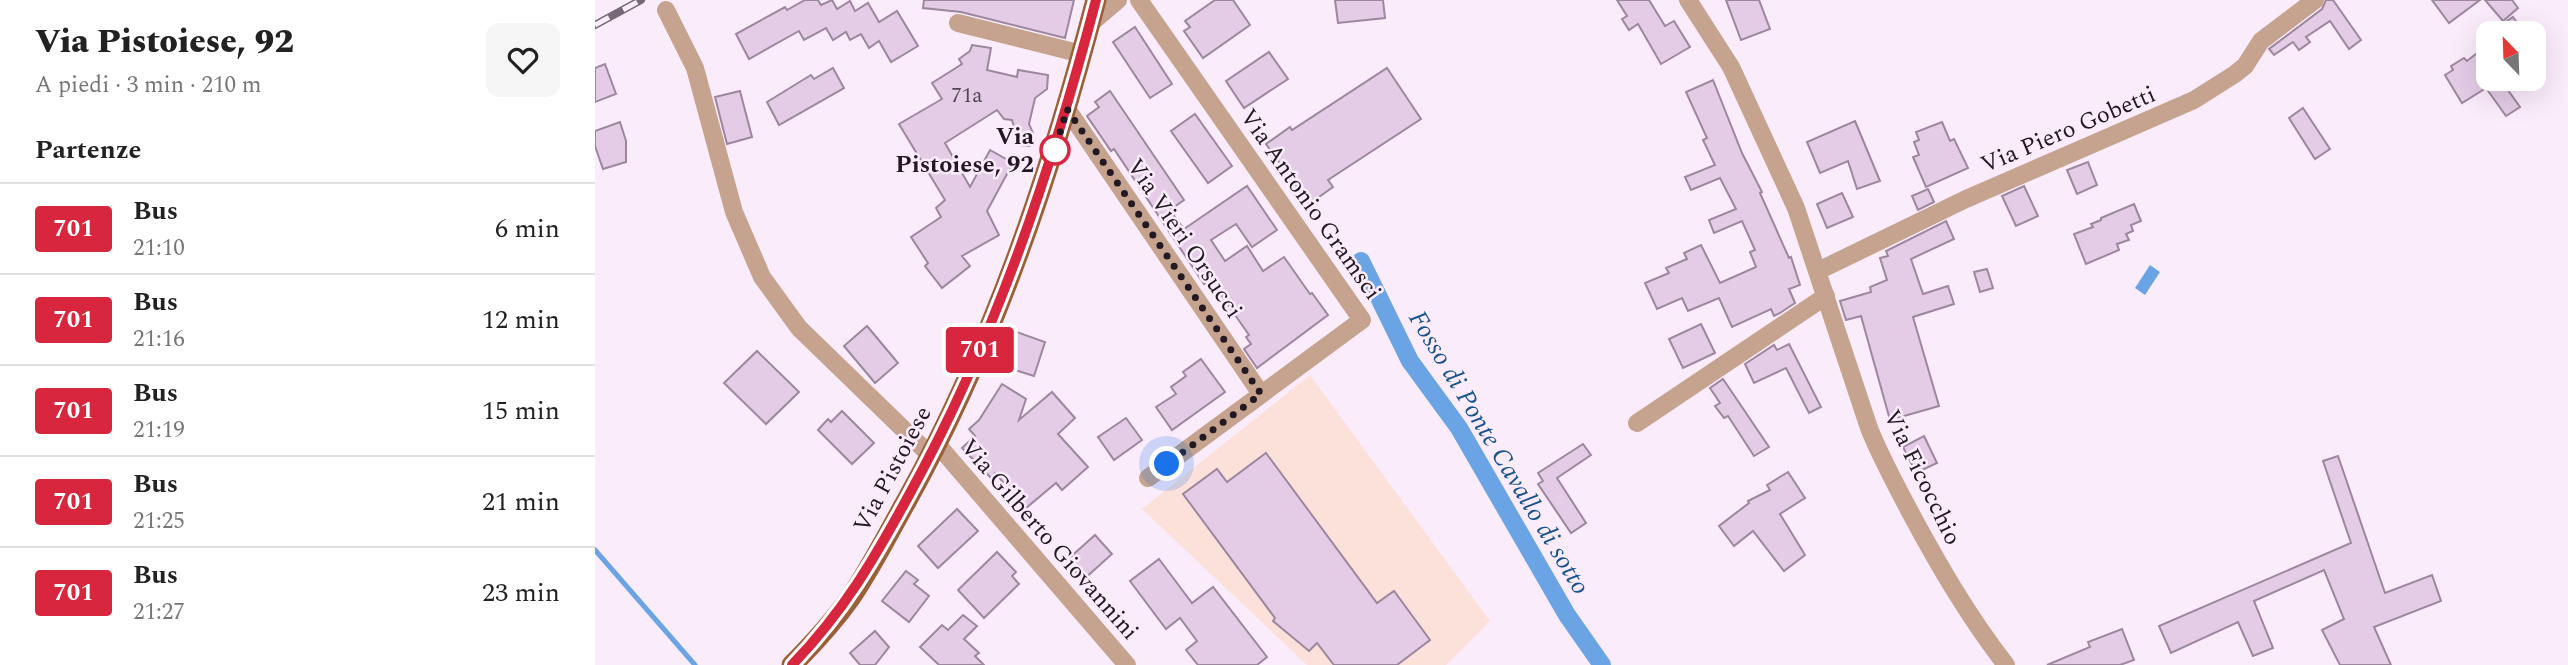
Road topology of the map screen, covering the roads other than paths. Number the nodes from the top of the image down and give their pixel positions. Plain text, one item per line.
1 (1096, 0) edge
2 (1118, 0) edge
3 (1139, 0) edge
4 (1688, 0) edge
5 (2315, 0) edge
6 (666, 10) dead end
7 (958, 23) dead end
8 (1090, 24) junction
9 (1082, 54) junction
10 (1067, 109) junction
11 (1818, 271) junction
12 (1826, 296) junction
13 (1261, 394) junction
14 (1637, 423) dead end
15 (934, 450) junction
16 (1148, 478) dead end
17 (792, 665) edge
18 (1127, 665) edge
19 (2006, 665) edge

1 - 8 main road, Via Pistoiese
2 - 8 street
3 - 13 street, Via Antonio Gramsci
4 - 11 street, Via Ficocchio
5 - 11 street, Via Piero Gobetti
6 - 15 street, Via Gilberto Giovannini
7 - 9 street
8 - 9 main road, Via Pistoiese
9 - 10 main road, Via Pistoiese
10 - 13 street, Via Vieri Orsucci
10 - 15 main road, Via Pistoiese
11 - 12 street, Via Ficocchio
12 - 14 street
12 - 19 street, Via Ficocchio
13 - 16 street, Via Antonio Gramsci
15 - 17 main road, Via Pistoiese
15 - 18 street, Via Gilberto Giovannini

